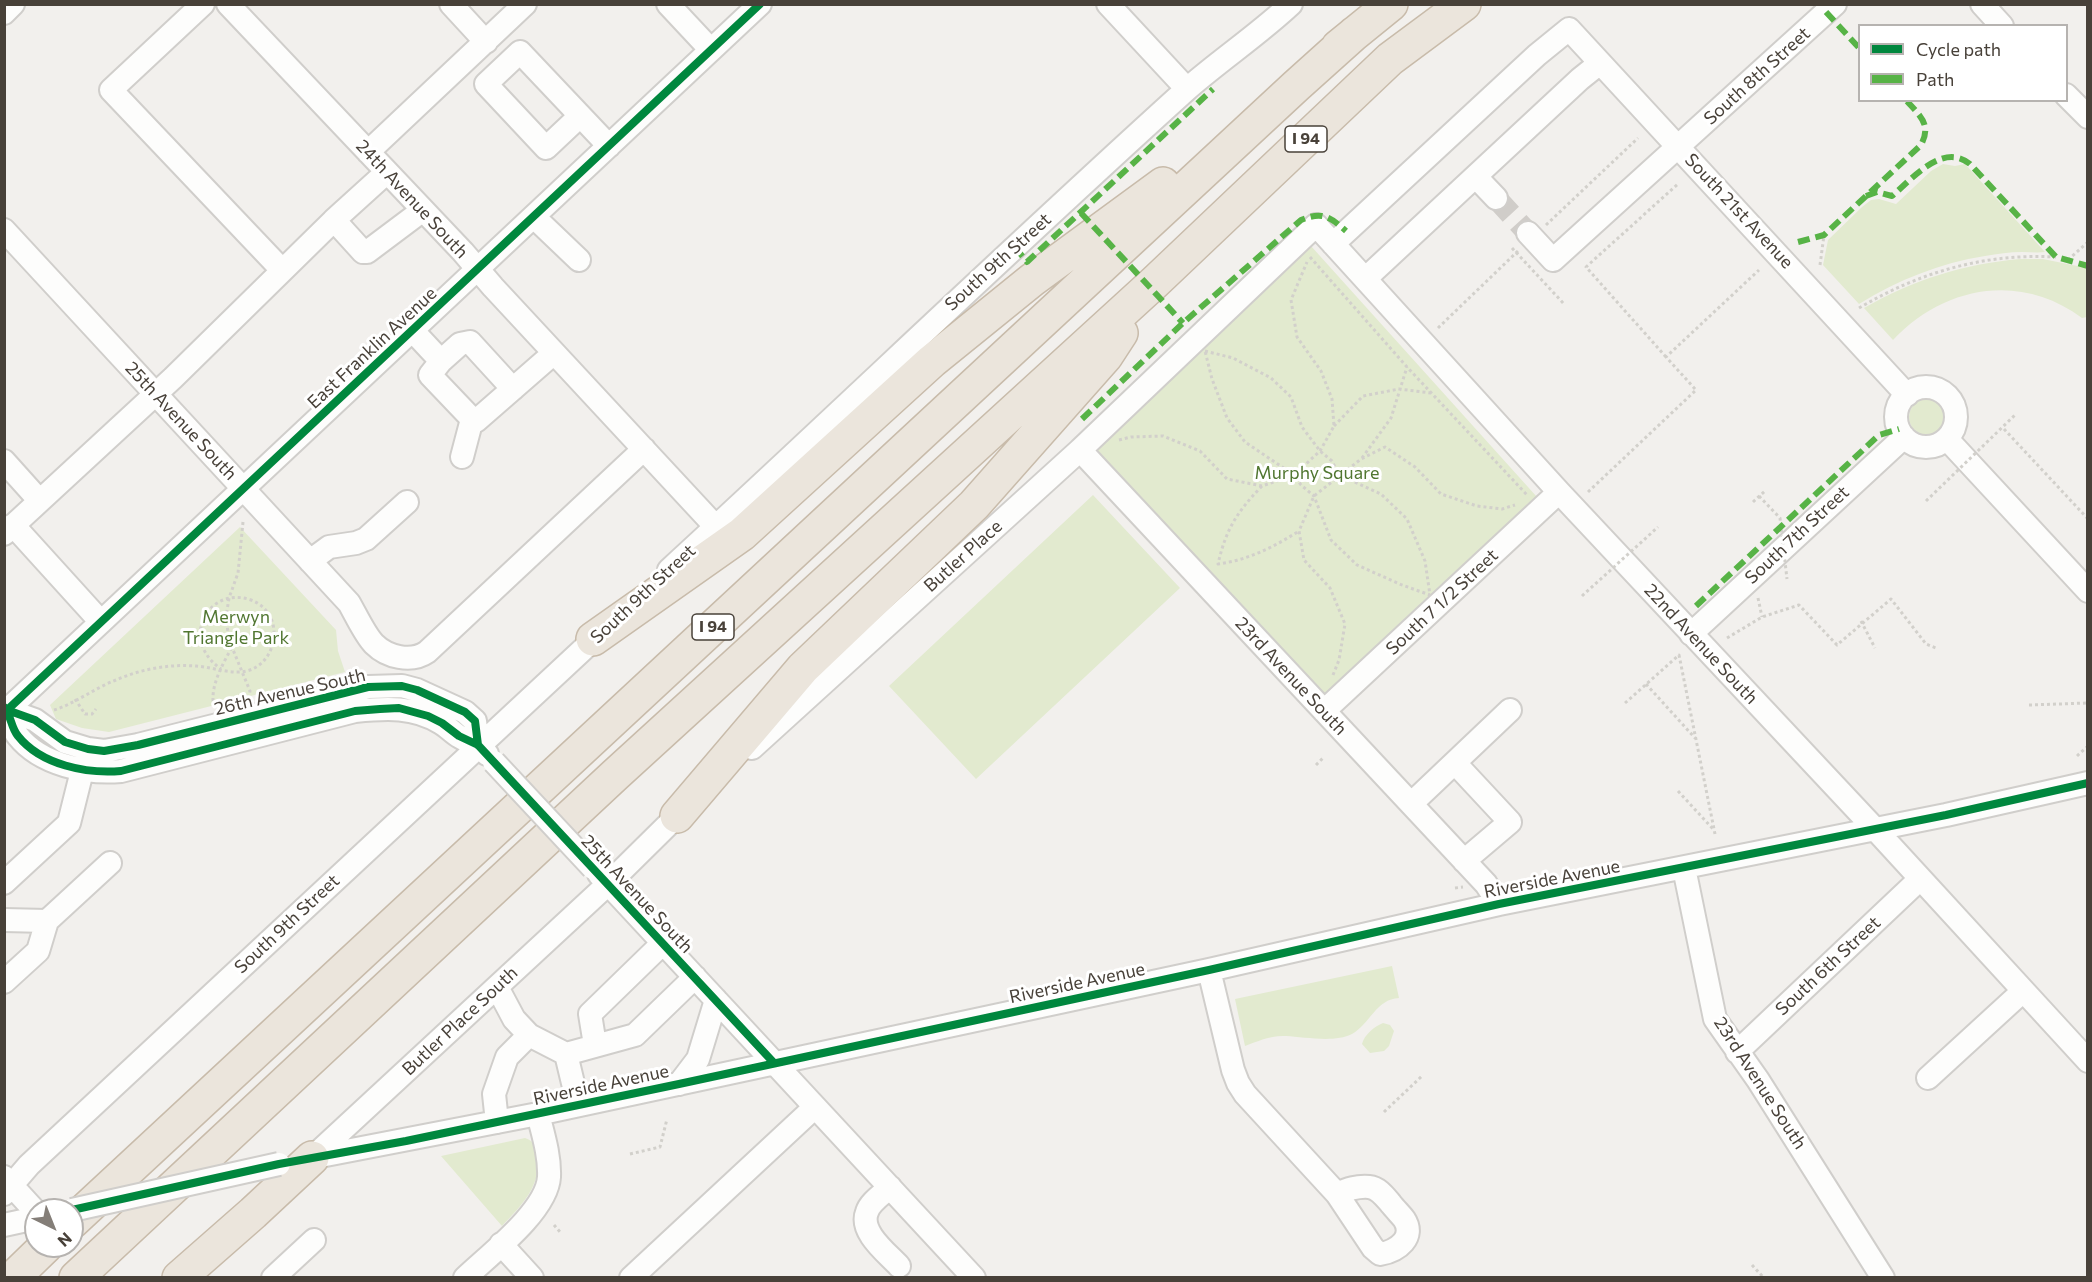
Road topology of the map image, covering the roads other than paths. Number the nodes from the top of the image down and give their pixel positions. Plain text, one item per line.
1 (13, 4) edge
2 (203, 4) edge
3 (228, 4) edge
4 (451, 4) edge
5 (525, 4) edge
6 (668, 4) edge
7 (760, 4) edge
8 (1108, 4) edge
9 (1291, 4) edge
10 (1391, 4) edge
11 (1464, 4) edge
12 (1835, 4) edge
13 (1982, 4) edge
14 (4, 13) edge
15 (2000, 24) edge
16 (1355, 33) junction
17 (486, 42) junction
18 (711, 50) junction
19 (1600, 63) junction
20 (1187, 88) junction
21 (2068, 95) edge
22 (580, 116) dead end
23 (2088, 117) edge
24 (609, 146) junction
25 (1680, 147) junction
26 (368, 152) junction
27 (387, 172) junction
28 (1476, 177) junction
29 (1496, 198) tunnel mouth
30 (423, 210) junction
31 (534, 216) junction
32 (334, 220) junction
33 (1316, 225) joint
34 (4, 230) edge
35 (1520, 240) tunnel mouth
36 (1333, 244) junction
37 (579, 260) dead end
38 (478, 269) junction
39 (282, 270) junction
40 (1365, 279) junction
41 (1155, 282) junction
42 (412, 330) junction
43 (554, 353) junction
44 (441, 361) junction
45 (513, 389) junction
46 (155, 394) junction
47 (1907, 394) junction
48 (472, 419) junction
49 (1904, 437) junction
50 (1947, 439) junction
51 (644, 449) junction
52 (1080, 450) junction
53 (462, 457) dead end
54 (4, 461) edge
55 (244, 488) junction
56 (1559, 492) junction
57 (39, 500) junction
58 (407, 502) dead end
59 (716, 527) junction
60 (9, 530) edge
61 (310, 561) junction
62 (2088, 591) edge
63 (101, 622) junction
64 (1691, 634) junction
65 (593, 639) junction
66 (5, 710) edge
67 (1510, 710) dead end
68 (1324, 711) junction
69 (478, 745) junction
70 (1455, 763) junction
71 (82, 771) junction
72 (2088, 783) edge
73 (1411, 804) junction
74 (677, 816) junction
75 (1875, 829) junction
76 (1464, 861) junction
77 (110, 863) dead end
78 (1684, 868) junction
79 (601, 876) junction
80 (1920, 879) junction
81 (4, 883) edge
82 (1499, 904) junction
83 (4, 921) edge
84 (47, 921) junction
85 (663, 943) junction
86 (1209, 970) junction
87 (695, 977) junction
88 (4, 982) edge
89 (497, 987) junction
90 (2022, 991) junction
91 (716, 1000) junction
92 (529, 1035) junction
93 (595, 1045) junction
94 (1737, 1052) junction
95 (566, 1054) junction
96 (2088, 1062) edge
97 (774, 1063) junction
98 (1928, 1078) dead end
99 (679, 1084) junction
100 (578, 1104) junction
101 (815, 1107) junction
102 (538, 1114) junction
103 (497, 1122) junction
104 (312, 1158) junction
105 (7, 1186) edge
106 (890, 1187) junction
107 (1338, 1194) dead end
108 (24, 1202) edge
109 (84, 1207) edge
110 (84, 1211) edge
111 (24, 1216) edge
112 (4, 1225) edge
113 (314, 1240) dead end
114 (501, 1244) junction
115 (34, 1258) edge
116 (899, 1266) dead end
117 (13, 1278) edge
118 (76, 1278) edge
119 (179, 1278) edge
120 (273, 1278) edge
121 (465, 1278) edge
122 (532, 1278) edge
123 (631, 1278) edge
124 (974, 1278) edge
125 (1883, 1278) edge

1 - 14 street
2 - 39 street
3 - 26 street, 24th Avenue South
4 - 17 street
5 - 17 street
6 - 18 street
7 - 18 street, East Franklin Avenue
8 - 20 street
9 - 20 street, South 9th Street
10 - 16 highway, I 94
11 - 41 highway, I 94
12 - 25 street, South 8th Street
13 - 15 street
16 - 65 highway
16 - 110 highway, I 94
17 - 26 street
18 - 24 street, East Franklin Avenue
19 - 25 street, South 21st Avenue
19 - 28 street
19 - 36 street, South 21st Avenue
20 - 59 street, South 9th Street
21 - 23 street
22 - 24 street
24 - 31 street, East Franklin Avenue
25 - 35 street, South 8th Street
25 - 47 street, South 21st Avenue
26 - 27 street, 24th Avenue South
27 - 30 street, 24th Avenue South
27 - 32 street
28 - 29 street
28 - 40 street
30 - 32 street
30 - 38 street, 24th Avenue South
31 - 37 street
31 - 38 street, East Franklin Avenue
32 - 39 street
33 - 36 street, 22nd Avenue South
33 - 52 street, Butler Place
34 - 46 street, 25th Avenue South
36 - 40 street, 22nd Avenue South
38 - 42 street, East Franklin Avenue
38 - 43 street, 24th Avenue South
39 - 46 street
40 - 56 street, 22nd Avenue South
41 - 74 highway
41 - 118 highway, I 94
42 - 44 street
42 - 55 street, East Franklin Avenue
43 - 45 street
43 - 51 street, 24th Avenue South
44 - 45 street
44 - 48 street
45 - 48 street
46 - 55 street, 25th Avenue South
46 - 57 street
47 - 49 street
47 - 50 street
48 - 53 street
49 - 50 street
49 - 64 street, South 7th Street
50 - 62 street
51 - 59 street, 24th Avenue South
51 - 61 street, 25th Avenue South
52 - 68 street, 23rd Avenue South
52 - 74 street, Butler Place
54 - 57 street
55 - 61 street, 25th Avenue South
55 - 63 street, East Franklin Avenue
56 - 64 street, 22nd Avenue South
56 - 68 street, South 7 1/2 Street
57 - 60 street
58 - 61 street
59 - 65 street, South 9th Street
60 - 63 street
63 - 66 street, East Franklin Avenue
64 - 75 street, 22nd Avenue South
65 - 69 street, South 9th Street
66 - 69 street, 26th Avenue South
66 - 71 street, 26th Avenue South
67 - 70 street
68 - 73 street, 23rd Avenue South
69 - 71 street, 26th Avenue South
69 - 79 street, 25th Avenue South, bridge
69 - 105 street, South 9th Street
70 - 73 street
70 - 76 street
71 - 81 street
72 - 75 street, Riverside Avenue
73 - 76 street, 23rd Avenue South
74 - 79 street, Butler Place
75 - 78 street, Riverside Avenue
75 - 80 street, 22nd Avenue South
76 - 82 street, 23rd Avenue South
77 - 84 street
78 - 82 street, Riverside Avenue
78 - 94 street, 23rd Avenue South
79 - 85 street, 25th Avenue South
79 - 89 street, Butler Place South
80 - 90 street, 22nd Avenue South
80 - 94 street, South 6th Street
82 - 86 street, Riverside Avenue
83 - 84 street
84 - 88 street
85 - 87 street, 25th Avenue South
85 - 93 street
86 - 97 street, Riverside Avenue
86 - 107 street
87 - 91 street, 25th Avenue South
87 - 93 street
89 - 92 street
89 - 104 street, Butler Place South
90 - 96 street, 22nd Avenue South
90 - 98 street
91 - 97 street, 25th Avenue South
91 - 99 street
92 - 95 street
92 - 103 street
93 - 95 street
94 - 125 street, 23rd Avenue South
95 - 100 street
97 - 99 street, Riverside Avenue
97 - 101 street, 25th Avenue South
99 - 100 street, Riverside Avenue
100 - 102 street, Riverside Avenue
101 - 106 street, 25th Avenue South
101 - 123 street
102 - 103 street, Riverside Avenue
102 - 114 street
103 - 104 street, Riverside Avenue
104 - 109 street, Riverside Avenue, bridge
104 - 119 highway
105 - 108 street
106 - 116 street
106 - 124 street, 25th Avenue South
111 - 112 street
113 - 120 street
114 - 121 street
114 - 122 street
115 - 117 highway

